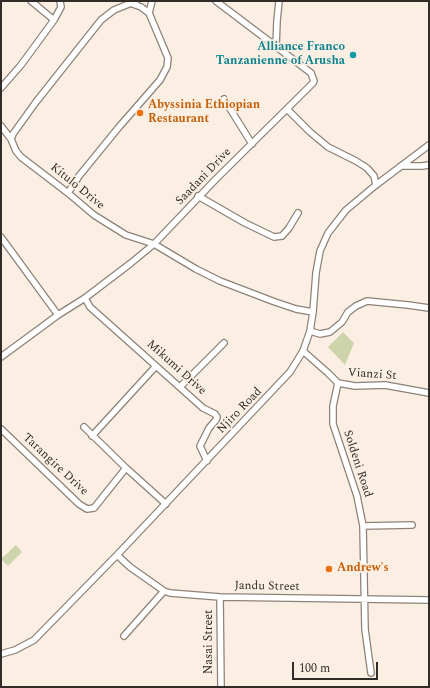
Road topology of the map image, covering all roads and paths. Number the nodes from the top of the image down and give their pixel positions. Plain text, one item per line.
1 (31, 1) edge
2 (60, 1) edge
3 (152, 1) edge
4 (216, 1) edge
5 (279, 1) edge
6 (133, 2) edge
7 (149, 12) junction
8 (54, 20) junction
9 (276, 47) junction
10 (1, 88) edge
11 (224, 99) dead end
12 (287, 109) junction
13 (1, 126) edge
14 (11, 139) junction
15 (252, 144) junction
16 (429, 145) edge
17 (429, 165) edge
18 (401, 166) junction
19 (376, 185) junction
20 (68, 193) junction
21 (198, 196) junction
22 (298, 213) dead end
23 (1, 237) edge
24 (154, 244) junction
25 (85, 298) junction
26 (429, 308) edge
27 (313, 312) junction
28 (58, 315) junction
29 (310, 331) junction
30 (224, 343) dead end
31 (303, 351) junction
32 (1, 357) edge
33 (156, 366) junction
34 (338, 383) junction
35 (180, 387) junction
36 (429, 393) edge
37 (84, 427) dead end
38 (1, 429) edge
39 (92, 436) junction
40 (207, 461) junction
41 (126, 468) junction
42 (166, 504) junction
43 (412, 525) dead end
44 (363, 526) junction
45 (118, 556) junction
46 (164, 591) junction
47 (220, 597) junction
48 (364, 599) junction
49 (429, 600) edge
50 (124, 636) dead end
51 (1, 654) edge
52 (371, 673) dead end
53 (221, 687) edge

1 - 8 street
2 - 8 street
3 - 7 street
4 - 9 street, Saadani Drive
5 - 9 street
6 - 7 street
6 - 14 street
7 - 20 street
8 - 10 street
9 - 12 street, Saadani Drive
11 - 15 street
12 - 15 street, Saadani Drive
12 - 19 street
13 - 14 street, Kitulo Drive
14 - 20 street, Kitulo Drive
15 - 21 street, Saadani Drive
16 - 18 street, Njiro Road
17 - 18 street
18 - 19 street, Njiro Road
19 - 27 street, Njiro Road
20 - 24 street, Kitulo Drive
21 - 22 street
21 - 24 street, Saadani Drive
23 - 28 street
24 - 25 street, Saadani Drive
24 - 27 street, Kitulo Drive
25 - 28 street, Saadani Drive
25 - 33 street, Mikumi Drive
26 - 29 street
27 - 29 street, Njiro Road
28 - 32 street, Saadani Drive
29 - 31 street, Njiro Road
30 - 35 street
31 - 34 street
31 - 40 street, Njiro Road
33 - 35 street, Mikumi Drive
33 - 39 street
34 - 36 street, Vianzi St
34 - 44 street, Soldeni Road
35 - 40 street, Mikumi Drive
37 - 39 street
38 - 41 street, Tarangire Drive
39 - 41 street
40 - 42 street, Njiro Road
41 - 42 street
42 - 45 street, Njiro Road
43 - 44 street
44 - 48 street, Soldeni Road
45 - 46 street, Jandu Street
45 - 51 street, Njiro Road
46 - 47 street, Jandu Street
46 - 50 street
47 - 48 street, Jandu Street
47 - 53 street, Nasai Street
48 - 49 street, Jandu Street
48 - 52 street, Soldeni Road

